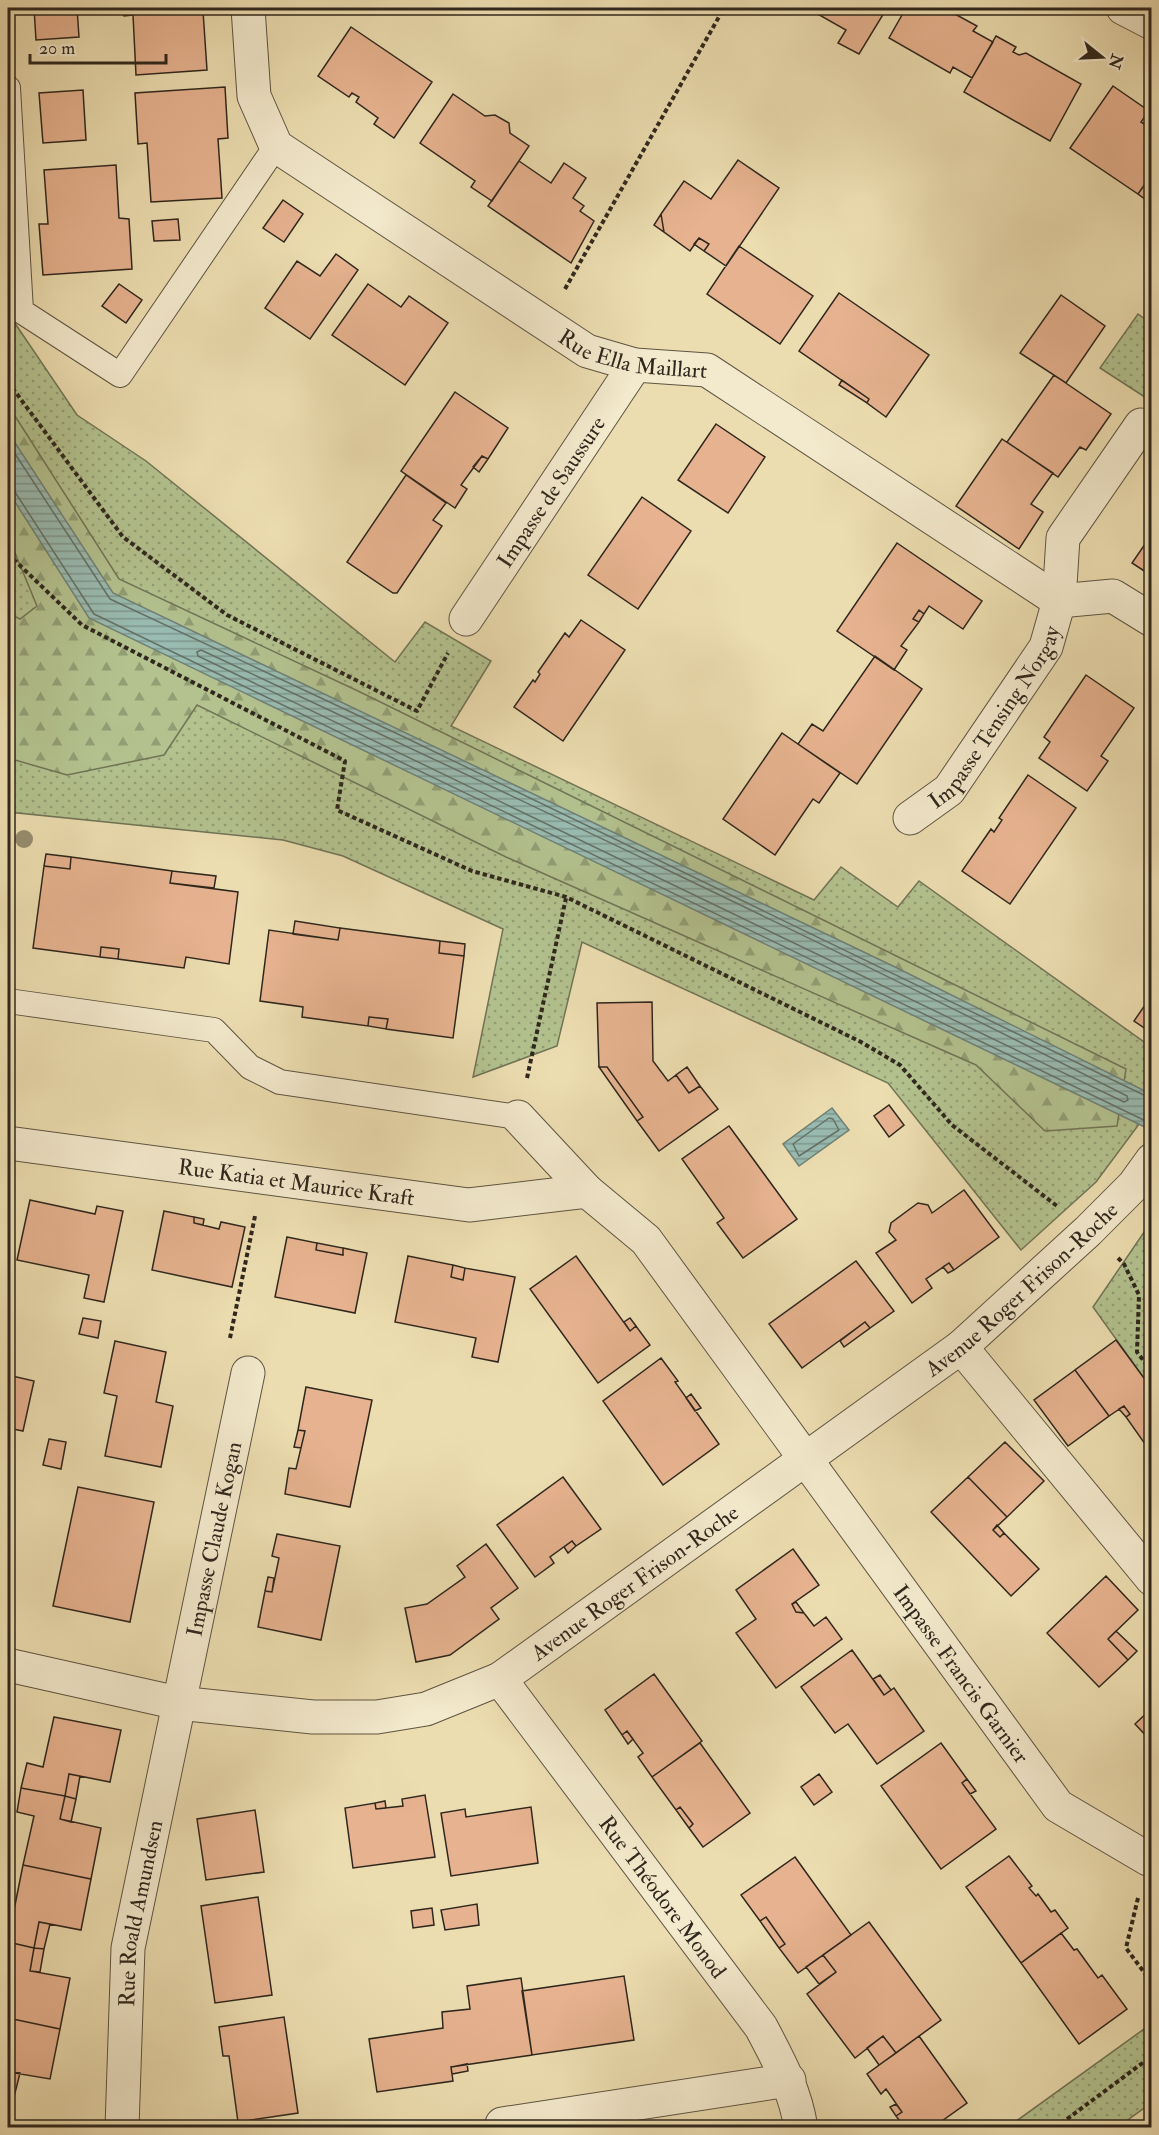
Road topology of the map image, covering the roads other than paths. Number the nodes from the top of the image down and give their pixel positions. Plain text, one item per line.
1 (248, 8) edge
2 (1123, 8) edge
3 (1152, 23) edge
4 (8, 88) edge
5 (276, 146) junction
6 (635, 365) junction
7 (1141, 425) dead end
8 (1059, 601) junction
9 (466, 619) road end
10 (1152, 620) edge
11 (910, 818) dead end
12 (8, 1001) edge
13 (518, 1117) joint
14 (8, 1143) edge
15 (1143, 1172) edge
16 (587, 1191) junction
17 (961, 1347) junction
18 (248, 1373) road end
19 (804, 1458) junction
20 (1152, 1579) edge
21 (8, 1665) edge
22 (500, 1678) junction
23 (178, 1703) junction
24 (1148, 1859) road end
25 (789, 2080) junction
26 (502, 2124) dead end
27 (122, 2127) edge
28 (801, 2127) edge

1 - 5 street
2 - 3 street
4 - 5 lane
5 - 6 street, Rue Ella Maillart
6 - 8 street, Rue Ella Maillart
6 - 9 street, Impasse de Saussure
7 - 8 street, Impasse Tensing Norgay
8 - 10 street
8 - 11 street, Impasse Tensing Norgay
12 - 13 lane
13 - 16 street
14 - 16 street, Rue Katia et Maurice Kraft
15 - 17 street, Avenue Roger Frison-Roche
16 - 19 street
17 - 19 street, Avenue Roger Frison-Roche
17 - 20 street
18 - 23 street, Impasse Claude Kogan
19 - 22 street, Avenue Roger Frison-Roche
19 - 24 street, Impasse Francis Garnier
21 - 23 street, Avenue Roger Frison-Roche
22 - 23 street, Avenue Roger Frison-Roche
22 - 25 street, Rue Théodore Monod
23 - 27 street, Rue Roald Amundsen
25 - 26 street
25 - 28 street, Rue Théodore Monod

